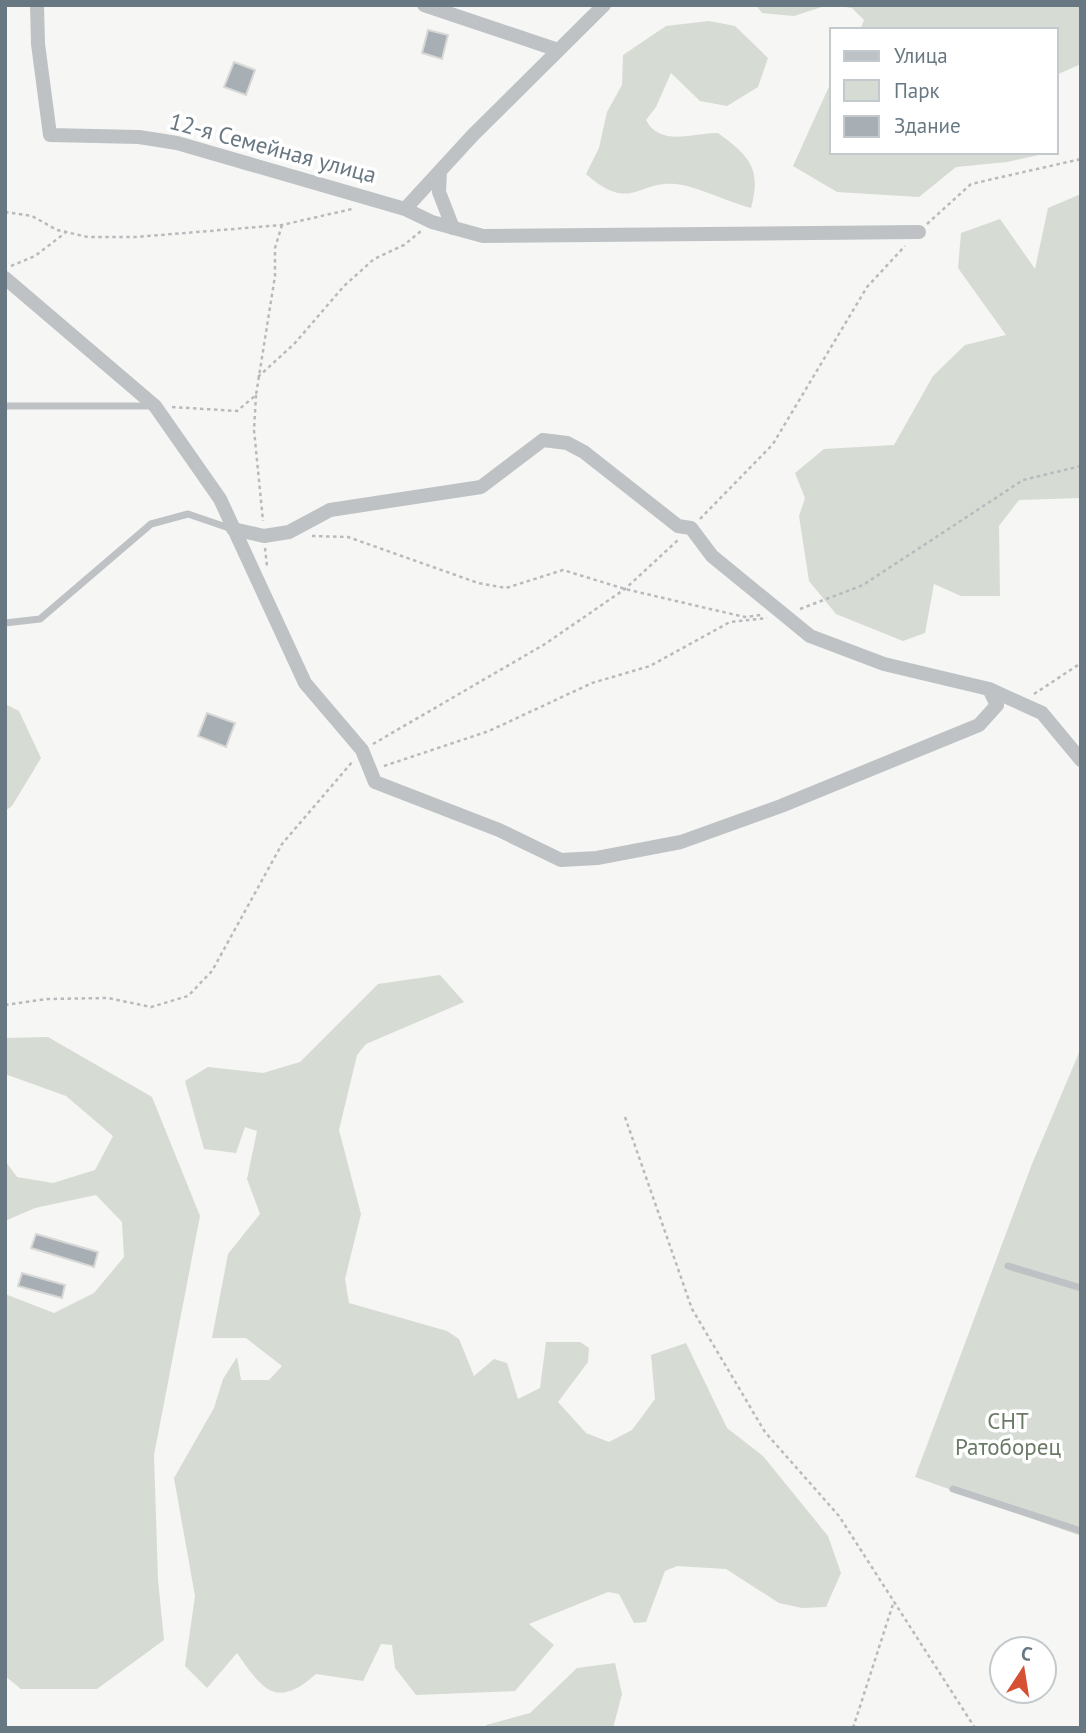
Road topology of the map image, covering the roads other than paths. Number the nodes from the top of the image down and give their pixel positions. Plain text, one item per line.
1 (37, 5) edge
2 (425, 5) edge
3 (604, 5) edge
4 (558, 50) junction
5 (440, 171) junction
6 (405, 209) junction
7 (453, 228) junction
8 (919, 232) road end
9 (5, 278) edge
10 (5, 406) edge
11 (155, 406) junction
12 (233, 529) junction
13 (5, 624) edge
14 (989, 690) junction
15 (1081, 760) edge
16 (1008, 1266) dead end
17 (1081, 1289) edge
18 (953, 1489) dead end
19 (1081, 1531) edge

1 - 6 street, 12-я Семейная улица
2 - 4 street
3 - 4 street
4 - 5 street
5 - 6 street
5 - 7 street
6 - 7 street
7 - 8 street
9 - 11 street
10 - 11 lane
11 - 12 street
12 - 13 lane
12 - 14 street
12 - 14 street
14 - 15 street
16 - 17 lane
18 - 19 lane

